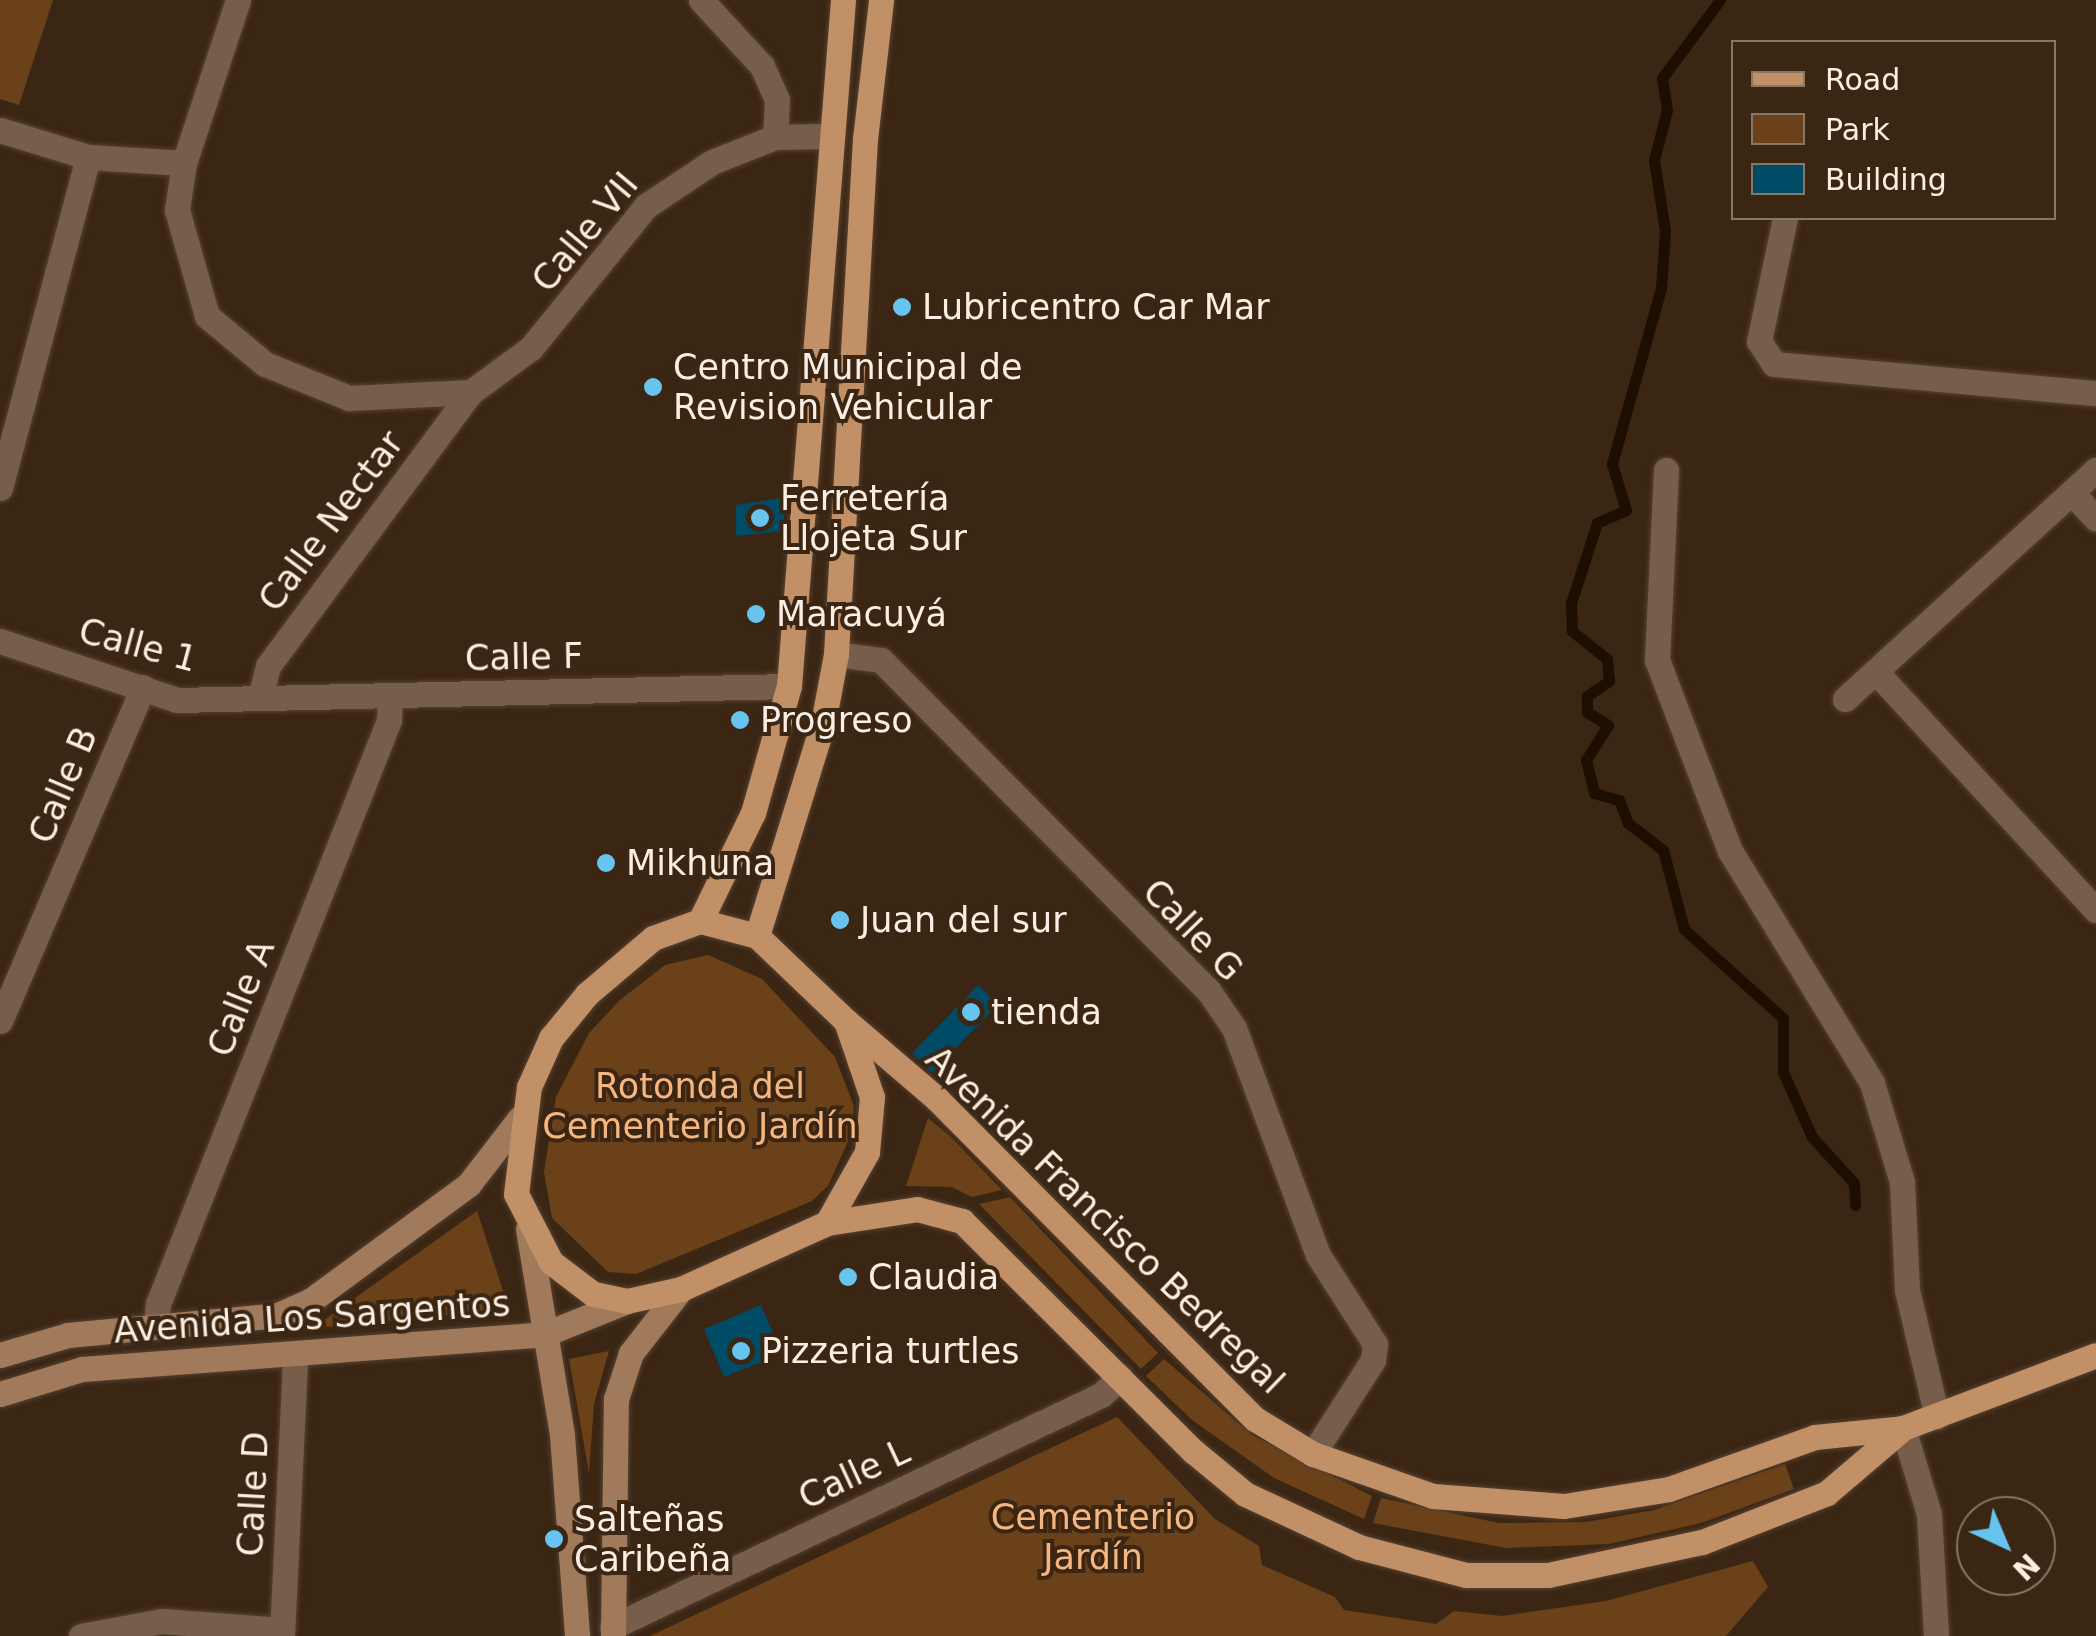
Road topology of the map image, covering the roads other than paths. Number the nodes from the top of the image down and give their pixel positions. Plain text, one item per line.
1 (238, 0) edge
2 (700, 0) edge
3 (843, 0) edge
4 (881, 0) edge
5 (0, 130) edge
6 (826, 136) junction
7 (775, 138) junction
8 (865, 139) junction
9 (88, 157) junction
10 (184, 163) junction
11 (1784, 220) edge
12 (2096, 386) edge
13 (472, 392) junction
14 (2095, 394) edge
15 (1666, 470) dead end
16 (2096, 470) edge
17 (0, 488) edge
18 (2072, 493) junction
19 (2096, 519) edge
20 (0, 641) edge
21 (836, 654) junction
22 (1876, 672) junction
23 (789, 686) junction
24 (143, 687) junction
25 (390, 695) junction
26 (260, 698) junction
27 (1845, 699) dead end
28 (2096, 910) edge
29 (700, 921) junction
30 (756, 936) junction
31 (0, 1021) edge
32 (846, 1022) junction
33 (520, 1118) junction
34 (826, 1223) junction
35 (528, 1229) junction
36 (681, 1289) junction
37 (627, 1301) junction
38 (156, 1326) junction
39 (546, 1334) junction
40 (0, 1354) edge
41 (295, 1356) junction
42 (2094, 1362) edge
43 (1120, 1376) junction
44 (0, 1394) edge
45 (1937, 1417) junction
46 (1903, 1428) junction
47 (1313, 1454) junction
48 (577, 1632) edge
49 (613, 1632) edge
50 (282, 1633) edge
51 (82, 1636) edge
52 (1936, 1636) edge

1 - 10 street
2 - 7 street
3 - 6 main road
4 - 8 main road
5 - 9 street
6 - 7 street, Calle VII
6 - 8 main road
6 - 23 main road
7 - 13 street, Calle VII
8 - 21 main road
9 - 10 street
9 - 17 street
10 - 13 street
11 - 14 street
12 - 14 street
13 - 26 street, Calle Nectar
15 - 45 street
16 - 18 street
18 - 19 street
18 - 22 street
20 - 24 street, Calle 1
21 - 23 main road
21 - 30 main road
21 - 47 street, Calle G
22 - 27 street
22 - 28 street
23 - 25 street, Calle F
23 - 29 main road
24 - 26 street, Calle 1
24 - 31 street, Calle B
25 - 26 street, Calle F
25 - 38 street, Calle A
29 - 30 main road
29 - 33 main road
30 - 32 main road, Avenida Francisco Bedregal
32 - 34 main road
32 - 47 main road, Avenida Francisco Bedregal
33 - 35 main road
33 - 38 main road, Avenida Los Sargentos
34 - 36 main road
34 - 43 main road, Avenida Francisco Bedregal
35 - 37 main road
35 - 39 main road
36 - 37 main road
36 - 49 main road
37 - 39 main road, Avenida Los Sargentos
38 - 40 main road, Avenida Los Sargentos
39 - 41 main road, Avenida Los Sargentos
39 - 48 main road
41 - 44 main road, Avenida Los Sargentos
41 - 50 street, Calle D
42 - 45 main road, Avenida Francisco Bedregal
43 - 46 main road, Avenida Francisco Bedregal
43 - 49 street, Calle L
45 - 46 main road, Avenida Francisco Bedregal
46 - 47 main road, Avenida Francisco Bedregal
46 - 52 street
48 - 49 main road
50 - 51 street

